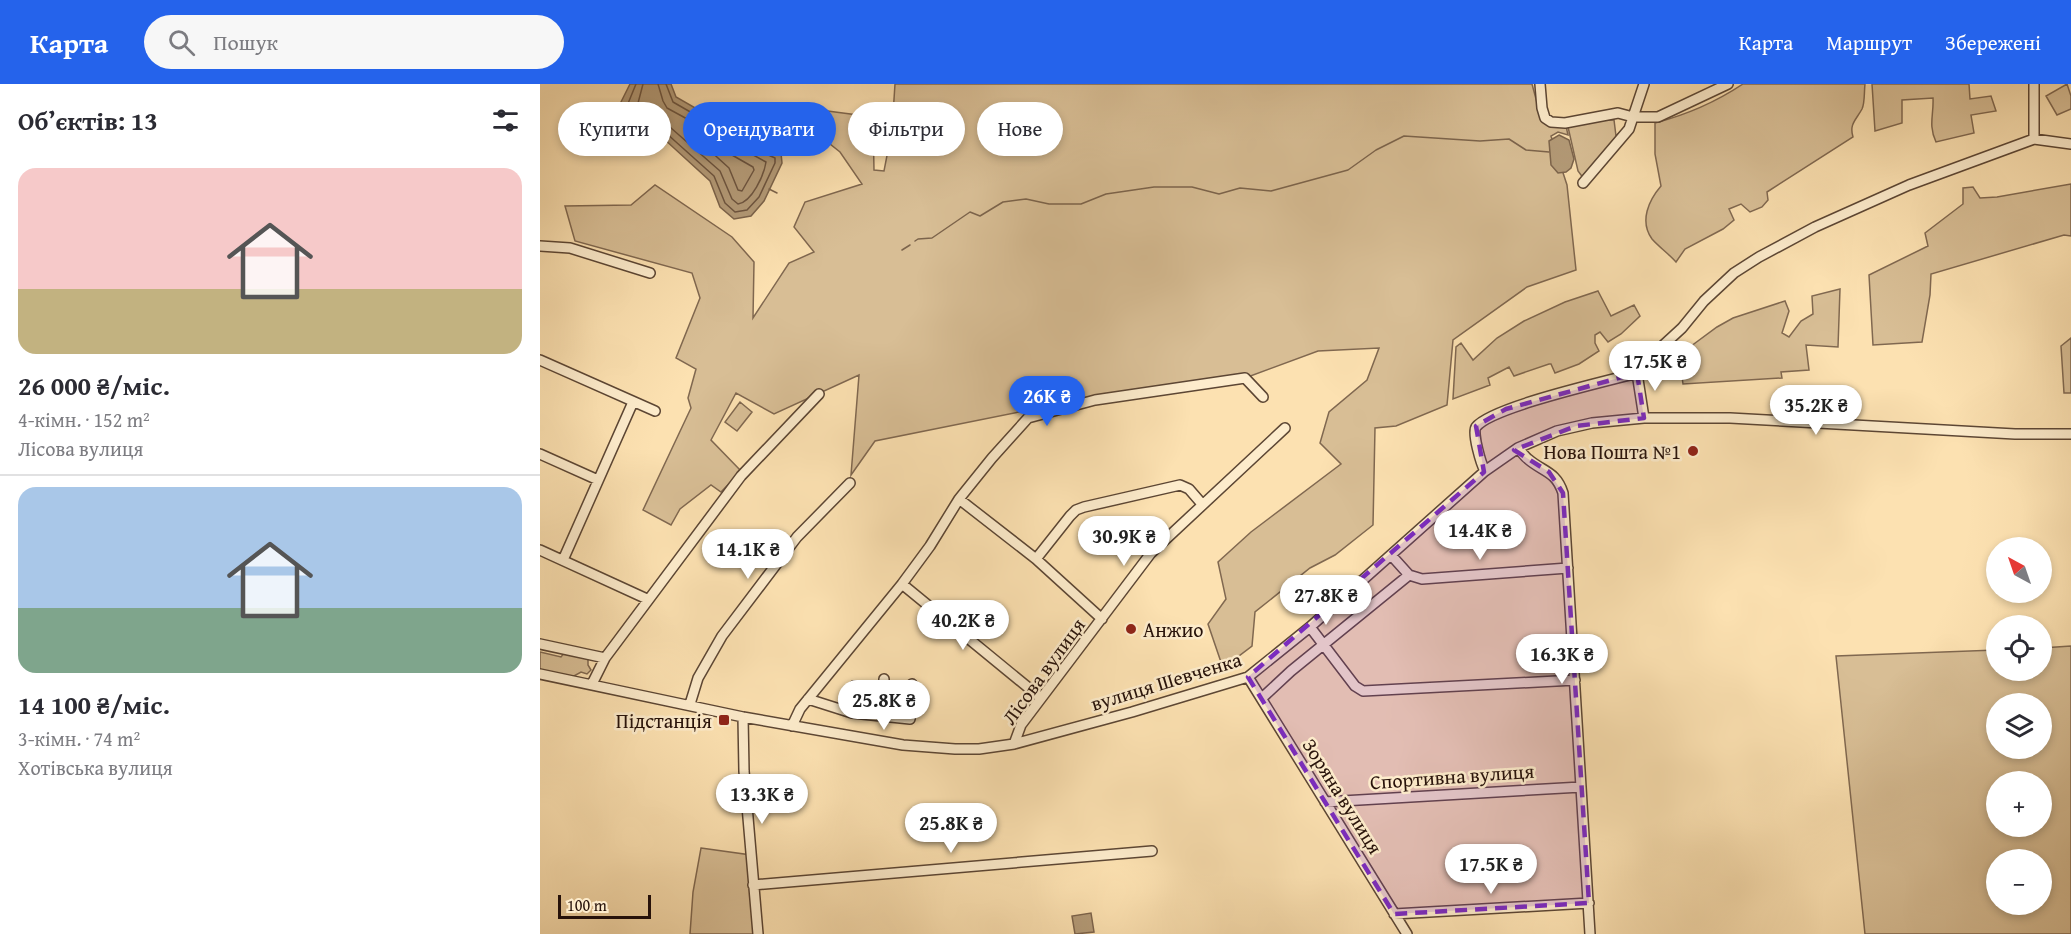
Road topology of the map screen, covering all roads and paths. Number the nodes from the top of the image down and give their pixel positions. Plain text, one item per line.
1 (1540, 84) edge
2 (1644, 84) edge
3 (1728, 84) edge
4 (2034, 84) edge
5 (1633, 117) junction
6 (2034, 140) junction
7 (2071, 144) edge
8 (1583, 183) dead end
9 (540, 246) edge
10 (650, 273) dead end
11 (540, 360) edge
12 (1637, 373) junction
13 (819, 394) dead end
14 (1263, 397) dead end
15 (633, 402) junction
16 (655, 411) dead end
17 (1644, 418) junction
18 (1285, 428) dead end
19 (2071, 434) edge
20 (1518, 448) junction
21 (540, 454) edge
22 (1485, 471) junction
23 (598, 480) junction
24 (850, 483) dead end
25 (959, 500) junction
26 (1202, 504) junction
27 (540, 550) edge
28 (1390, 555) junction
29 (1036, 559) junction
30 (563, 560) junction
31 (1568, 568) junction
32 (1409, 575) junction
33 (902, 584) junction
34 (647, 599) junction
35 (1102, 619) junction
36 (1310, 627) junction
37 (540, 644) edge
38 (1324, 645) junction
39 (605, 658) junction
40 (540, 674) edge
41 (1248, 677) junction
42 (884, 679) dead end
43 (1575, 680) junction
44 (592, 684) junction
45 (912, 684) dead end
46 (854, 686) dead end
47 (1041, 698) junction
48 (1262, 698) junction
49 (808, 699) junction
50 (690, 704) junction
51 (852, 713) junction
52 (743, 717) junction
53 (882, 717) junction
54 (792, 726) junction
55 (1014, 744) junction
56 (1581, 787) junction
57 (1325, 802) junction
58 (1152, 851) dead end
59 (753, 885) junction
60 (1589, 903) junction
61 (1394, 914) junction
62 (758, 934) edge
63 (1407, 934) edge
64 (1590, 934) edge

1 - 5 street
2 - 5 street
3 - 5 street
4 - 6 street
5 - 8 street
6 - 7 street
6 - 12 street
9 - 10 street
11 - 15 street
12 - 17 street
12 - 22 street
13 - 34 street
14 - 25 street
15 - 16 street
15 - 23 street
17 - 19 street, вулиця Шевченка
17 - 20 street, вулиця Шевченка
18 - 26 street, Лісова вулиця
20 - 22 street, вулиця Шевченка
20 - 31 street
21 - 23 street
22 - 28 street, вулиця Шевченка
23 - 30 street
24 - 50 street
25 - 29 street, Лісова вулиця
25 - 33 street
26 - 29 street
26 - 35 street, Лісова вулиця
27 - 30 street
28 - 32 street
28 - 36 street, вулиця Шевченка
29 - 35 street, Лісова вулиця
30 - 34 street
31 - 32 street
31 - 43 street
32 - 38 street
33 - 47 street
33 - 49 street
34 - 39 street
35 - 47 street, Лісова вулиця
36 - 38 street
36 - 41 street, вулиця Шевченка
37 - 39 street
38 - 43 street
38 - 48 street
39 - 44 street
40 - 44 street, вулиця Шевченка
41 - 48 street, Зоряна вулиця
41 - 55 street, вулиця Шевченка
42 - 53 street
43 - 56 street
44 - 50 street, вулиця Шевченка
45 - 53 street
46 - 51 street
47 - 55 street, Лісова вулиця
48 - 57 street, Зоряна вулиця
49 - 51 street
49 - 54 street
50 - 52 street, вулиця Шевченка
51 - 53 street
52 - 54 street, вулиця Шевченка
52 - 59 street
54 - 55 street, вулиця Шевченка
56 - 57 street, Спортивна вулиця
56 - 60 street
57 - 61 street, Зоряна вулиця
58 - 59 street
59 - 62 street
60 - 61 street
60 - 64 street
61 - 63 street, Зоряна вулиця

